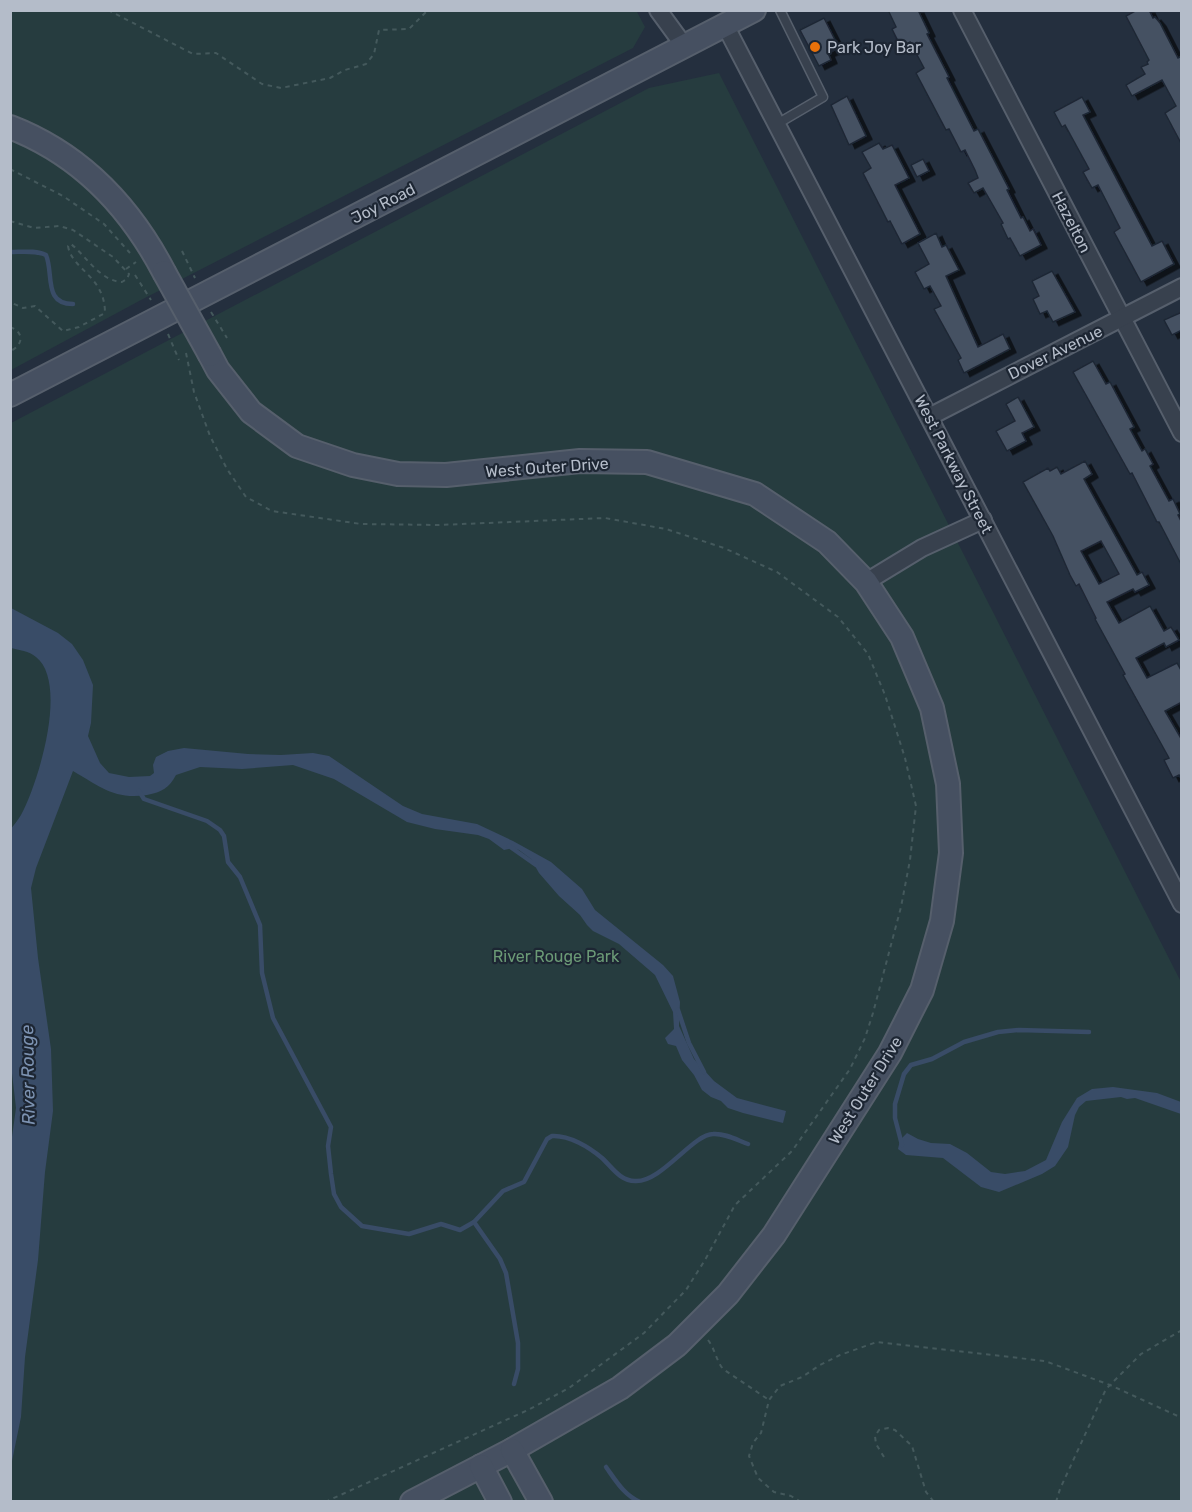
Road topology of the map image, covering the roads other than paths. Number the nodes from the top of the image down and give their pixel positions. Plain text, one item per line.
1 (658, 10) edge
2 (754, 10) edge
3 (780, 10) edge
4 (962, 10) edge
5 (725, 25) junction
6 (686, 47) junction
7 (777, 124) junction
8 (10, 127) edge
9 (1182, 287) edge
10 (1122, 318) junction
11 (10, 395) edge
12 (929, 417) junction
13 (1182, 433) edge
14 (983, 520) junction
15 (866, 582) junction
16 (1182, 904) edge
17 (512, 1450) junction
18 (481, 1466) junction
19 (412, 1502) edge
20 (500, 1502) edge
21 (541, 1502) edge

1 - 6 street
2 - 5 main road, Joy Road
3 - 7 lane
4 - 10 street, Hazelton
5 - 6 main road, Joy Road
5 - 7 street, West Parkway Street
6 - 11 main road, Joy Road
7 - 12 street, West Parkway Street
8 - 15 main road, West Outer Drive, bridge
9 - 10 street, Dover Avenue
10 - 12 street, Dover Avenue
10 - 13 street, Hazelton
12 - 14 street, West Parkway Street
14 - 15 street
14 - 16 street, West Parkway Street
15 - 17 main road, West Outer Drive
17 - 18 main road, West Outer Drive
17 - 21 main road
18 - 19 main road, West Outer Drive
18 - 20 main road

